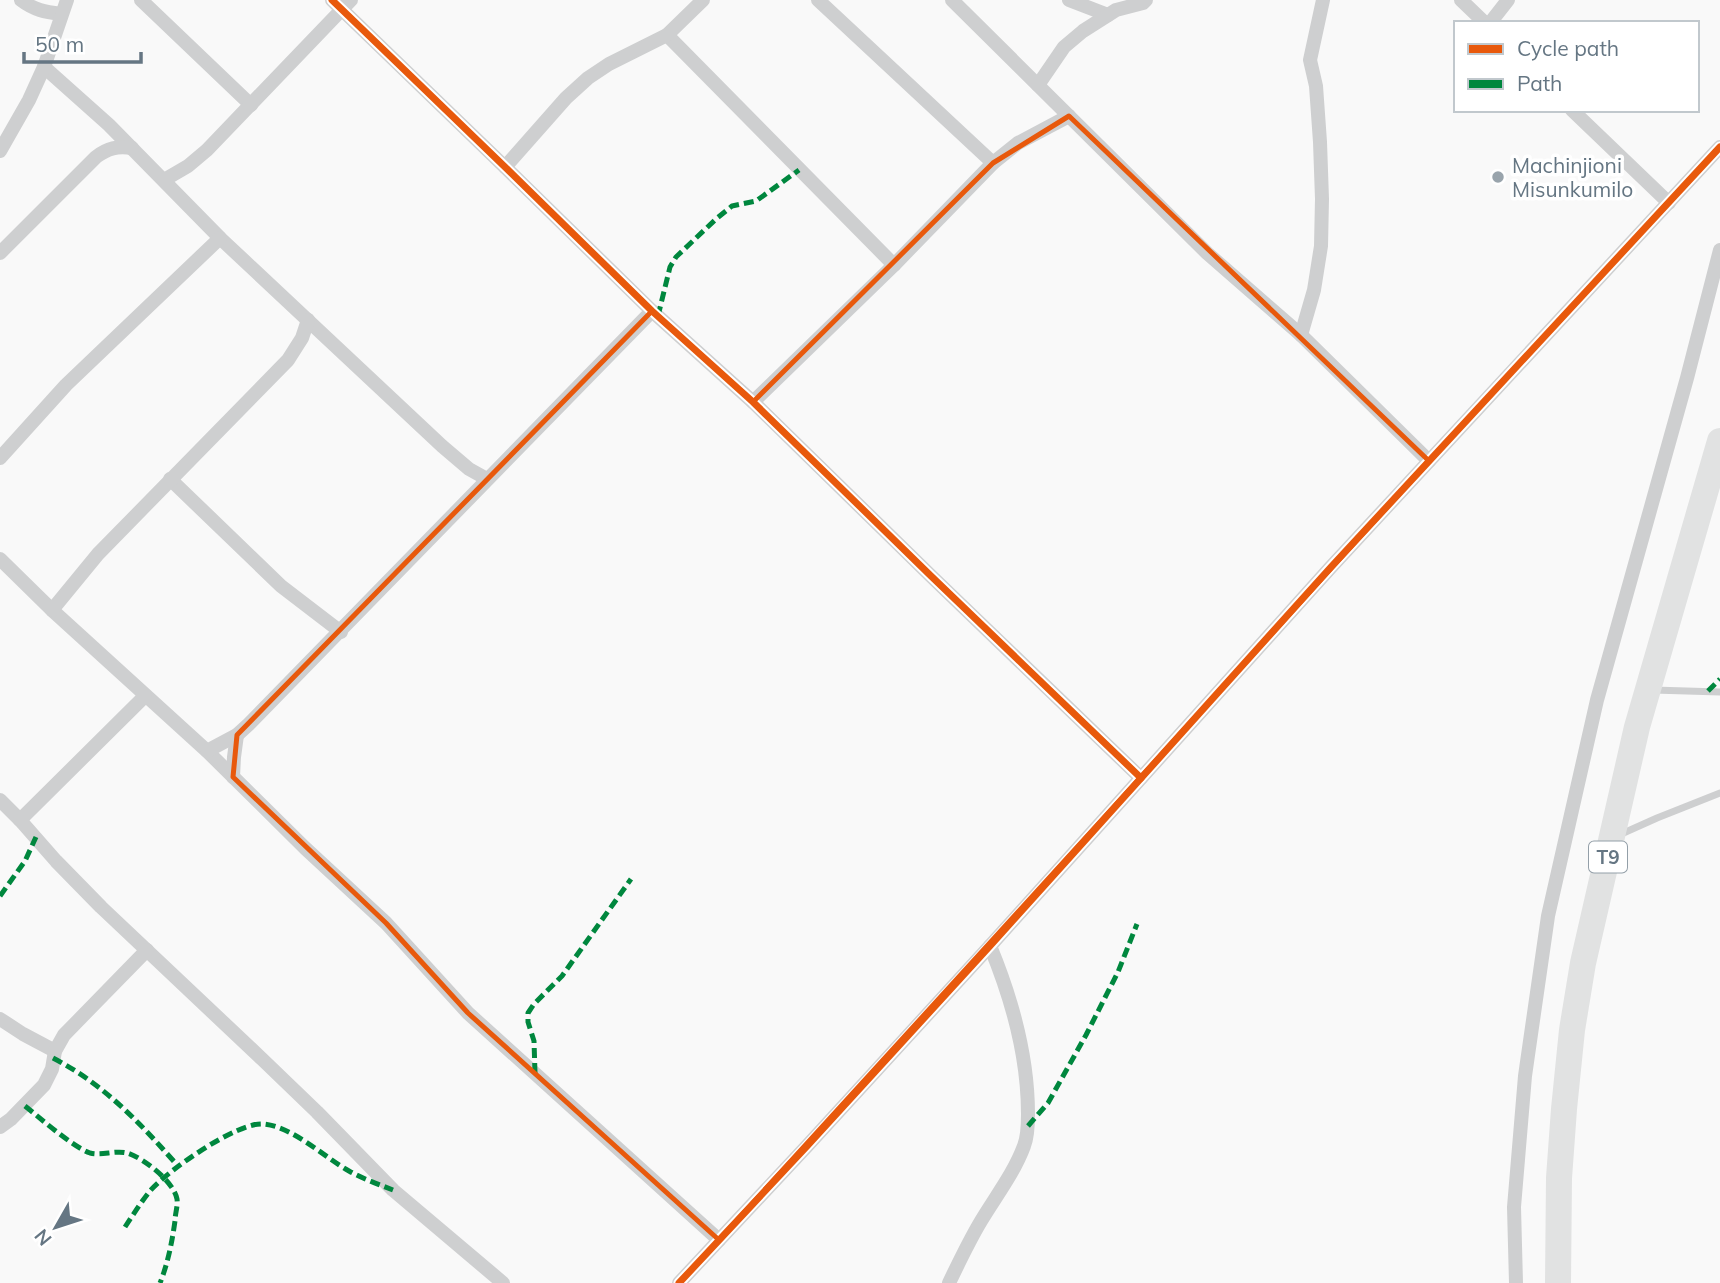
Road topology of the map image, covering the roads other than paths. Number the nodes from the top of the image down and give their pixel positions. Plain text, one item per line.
1 (21, 0) edge
2 (141, 0) edge
3 (703, 0) edge
4 (818, 0) edge
5 (952, 0) edge
6 (1069, 0) edge
7 (1146, 0) edge
8 (1323, 0) edge
9 (1461, 0) edge
10 (1508, 0) edge
11 (341, 3) edge
12 (64, 7) edge
13 (1108, 15) junction
14 (1483, 21) edge
15 (1492, 21) edge
16 (667, 35) junction
17 (44, 67) junction
18 (1038, 85) junction
19 (251, 105) junction
20 (1574, 112) edge
21 (1069, 116) junction
22 (109, 125) junction
23 (1720, 147) edge
24 (132, 148) junction
25 (106, 149) junction
26 (0, 151) edge
27 (993, 163) junction
28 (188, 166) junction
29 (505, 167) junction
30 (164, 180) junction
31 (181, 198) junction
32 (1669, 203) junction
33 (220, 238) junction
34 (1720, 250) edge
35 (0, 253) edge
36 (894, 265) junction
37 (652, 311) junction
38 (307, 320) junction
39 (1301, 335) junction
40 (753, 402) junction
41 (1720, 441) edge
42 (0, 458) edge
43 (1429, 461) junction
44 (170, 479) junction
45 (487, 479) junction
46 (0, 559) edge
47 (52, 610) junction
48 (341, 632) junction
49 (1649, 690) junction
50 (1720, 692) edge
51 (145, 696) junction
52 (237, 735) junction
53 (207, 751) junction
54 (233, 777) junction
55 (1141, 778) junction
56 (1720, 793) edge
57 (0, 800) edge
58 (20, 820) junction
59 (1612, 838) junction
60 (990, 946) junction
61 (147, 950) junction
62 (0, 1018) edge
63 (55, 1051) junction
64 (0, 1127) edge
65 (719, 1240) junction
66 (503, 1283) edge
67 (679, 1283) edge
68 (949, 1283) edge
69 (1516, 1283) edge
70 (1558, 1283) edge

1 - 12 street
2 - 19 street
3 - 16 street
4 - 27 street
5 - 18 street
6 - 13 street
7 - 13 street
8 - 39 street
9 - 14 street
10 - 15 street
11 - 19 street
11 - 29 street
12 - 17 street
13 - 18 street
16 - 29 street
16 - 36 street
17 - 22 street
17 - 26 street
18 - 21 street
19 - 28 street
20 - 32 street
21 - 27 street
21 - 39 street
22 - 24 street
22 - 25 street
23 - 32 street
24 - 25 street
24 - 30 street
25 - 35 street
27 - 36 street
28 - 30 street
28 - 31 street
29 - 37 street
30 - 31 street
31 - 33 street
32 - 43 street
33 - 38 street
33 - 42 street
34 - 69 street
36 - 40 street
37 - 40 street
37 - 45 street
38 - 44 street
38 - 45 street
39 - 43 street
40 - 55 street
41 - 49 highway, T9
43 - 55 street
44 - 47 street
44 - 48 street
45 - 48 street
46 - 47 street
47 - 51 street
48 - 52 street
49 - 50 lane
49 - 59 highway, T9
51 - 53 street
51 - 58 street
52 - 53 street
52 - 54 street
53 - 54 street
54 - 65 street
55 - 60 street
56 - 59 lane
57 - 58 street
58 - 61 street
59 - 70 highway, T9
60 - 65 street
60 - 68 street
61 - 63 street
61 - 66 street
62 - 63 street
63 - 64 street
65 - 67 street

